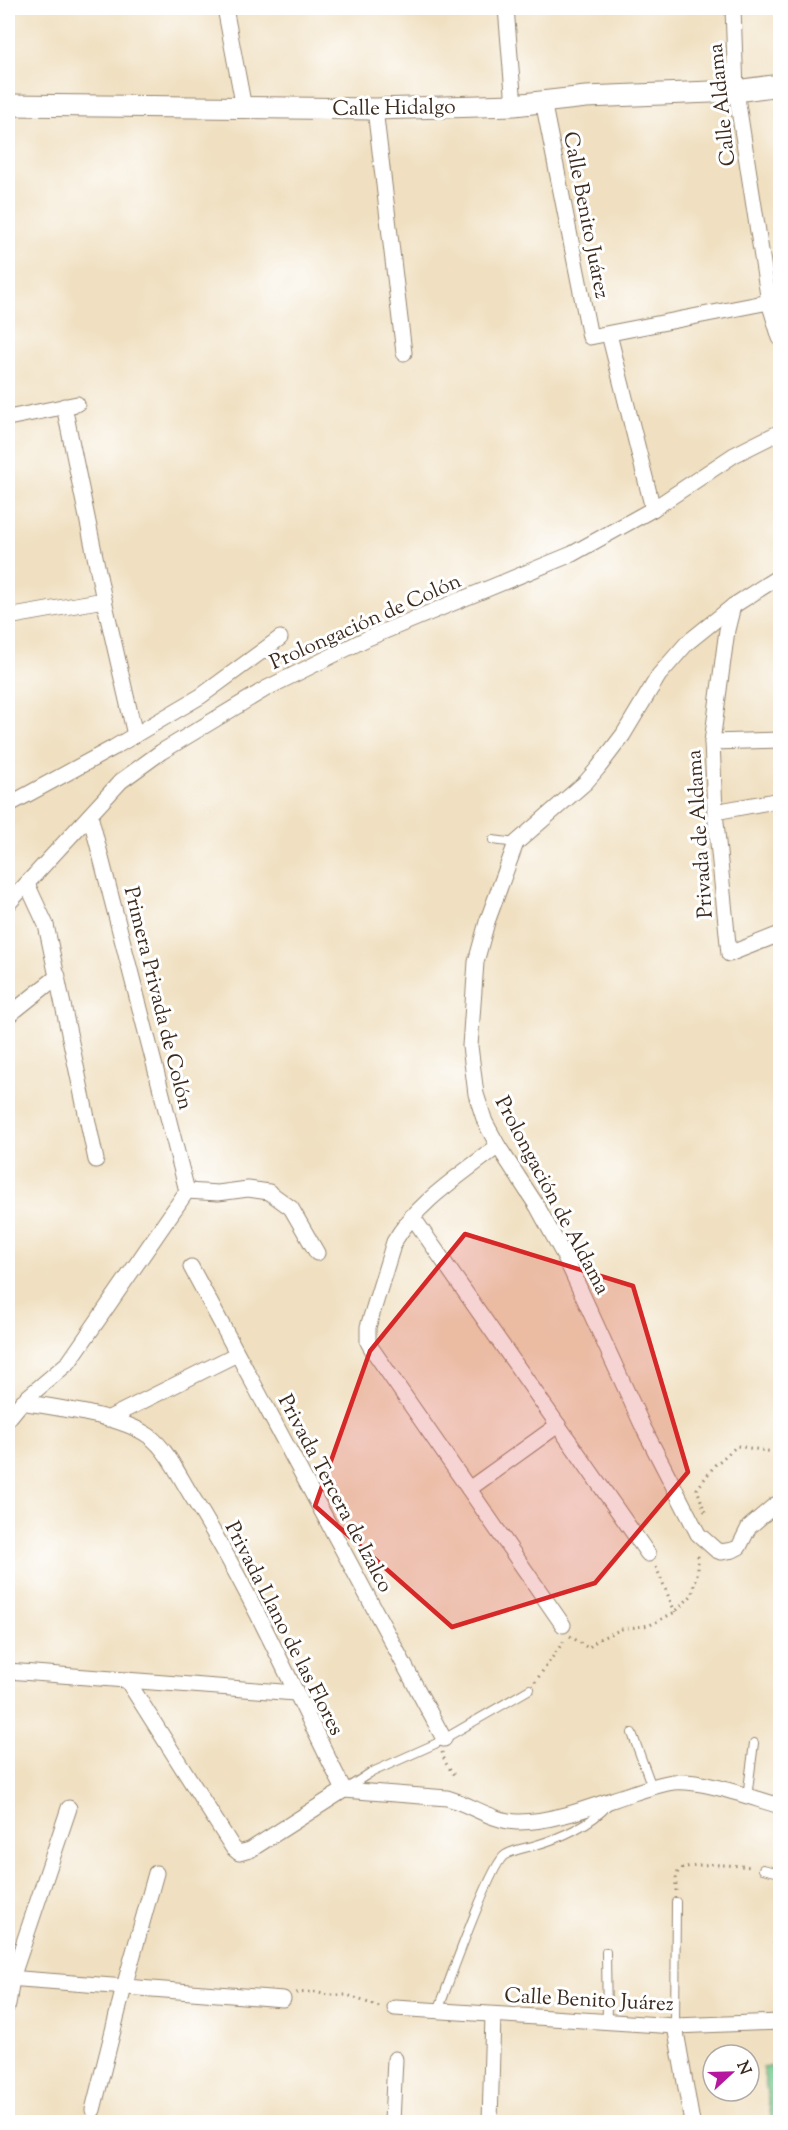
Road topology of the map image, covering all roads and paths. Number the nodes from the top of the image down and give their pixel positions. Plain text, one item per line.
1 (225, 8) edge
2 (506, 8) edge
3 (733, 8) edge
4 (780, 85) edge
5 (736, 91) junction
6 (543, 101) junction
7 (8, 105) edge
8 (514, 105) junction
9 (244, 108) junction
10 (375, 109) junction
11 (772, 294) edge
12 (609, 334) junction
13 (780, 338) edge
14 (404, 353) dead end
15 (8, 418) edge
16 (780, 432) edge
17 (653, 509) junction
18 (780, 576) edge
19 (104, 600) junction
20 (733, 606) junction
21 (8, 617) edge
22 (280, 638) dead end
23 (135, 735) junction
24 (780, 741) edge
25 (712, 742) junction
26 (780, 800) edge
27 (8, 804) edge
28 (715, 812) junction
29 (90, 815) junction
30 (493, 840) dead end
31 (516, 843) junction
32 (27, 884) junction
33 (8, 904) edge
34 (780, 934) edge
35 (58, 976) junction
36 (8, 1016) edge
37 (498, 1146) junction
38 (96, 1160) dead end
39 (187, 1191) junction
40 (412, 1216) junction
41 (317, 1253) dead end
42 (191, 1267) dead end
43 (237, 1354) junction
44 (22, 1402) junction
45 (8, 1419) edge
46 (107, 1419) junction
47 (558, 1425) junction
48 (780, 1453) edge
49 (469, 1489) junction
50 (780, 1503) edge
51 (698, 1534) junction
52 (648, 1554) joint
53 (675, 1612) junction
54 (563, 1625) dead end
55 (8, 1671) edge
56 (127, 1680) junction
57 (530, 1689) joint
58 (295, 1693) junction
59 (632, 1733) dead end
60 (754, 1743) dead end
61 (442, 1744) junction
62 (454, 1775) dead end
63 (652, 1786) junction
64 (344, 1790) junction
65 (747, 1797) junction
66 (613, 1799) junction
67 (780, 1806) edge
68 (69, 1808) dead end
69 (763, 1869) joint
70 (156, 1873) dead end
71 (780, 1873) edge
72 (676, 1902) joint
73 (780, 1907) edge
74 (606, 1952) dead end
75 (780, 1970) edge
76 (10, 1978) edge
77 (124, 1987) junction
78 (283, 1999) joint
79 (8, 2006) edge
80 (376, 2006) dead end
81 (395, 2008) dead end
82 (438, 2011) junction
83 (493, 2015) junction
84 (607, 2022) junction
85 (780, 2022) edge
86 (675, 2026) junction
87 (395, 2059) dead end
88 (93, 2110) dead end
89 (392, 2122) edge
90 (490, 2122) edge
91 (692, 2122) edge

1 - 9 street
2 - 8 street
3 - 5 street, Calle Aldama
4 - 5 street, Calle Hidalgo
5 - 6 street, Calle Hidalgo
5 - 11 street, Calle Aldama
6 - 8 street, Calle Hidalgo
6 - 12 street, Calle Benito Juárez
7 - 9 street, Calle Hidalgo
8 - 10 street, Calle Hidalgo
9 - 10 street, Calle Hidalgo
10 - 14 street
11 - 12 street
11 - 13 street, Calle Aldama
12 - 17 street
15 - 19 street
16 - 17 street, Prolongación de Colón
17 - 29 street, Prolongación de Colón
18 - 20 street, Prolongación de Aldama
19 - 21 street
19 - 23 street
20 - 25 street, Privada de Aldama
20 - 31 street, Prolongación de Aldama
22 - 23 street
23 - 27 street
24 - 25 street
25 - 28 street, Privada de Aldama
26 - 28 street
28 - 34 street, Privada de Aldama
29 - 32 street, Prolongación de Colón
29 - 39 street, Primera Privada de Colón
30 - 31 lane
31 - 37 street, Prolongación de Aldama
32 - 33 street, Prolongación de Colón
32 - 35 street
35 - 36 street
35 - 38 street
37 - 40 street
37 - 51 street, Prolongación de Aldama
39 - 41 street
39 - 44 street
40 - 47 street
40 - 49 street
42 - 43 street, Privada Tercera de Izalco
43 - 46 street
43 - 61 street, Privada Tercera de Izalco
44 - 45 street
44 - 46 street, Privada Llano de las Flores
46 - 58 street, Privada Llano de las Flores
47 - 49 street
47 - 52 street
48 - 51 path
49 - 54 street
50 - 51 street, Prolongación de Aldama
51 - 53 path
52 - 53 path
53 - 57 path
55 - 56 street
56 - 58 street
56 - 64 street
57 - 61 lane
58 - 64 street, Privada Llano de las Flores
59 - 63 lane
60 - 65 lane
61 - 62 path
61 - 64 lane
63 - 65 street
63 - 66 street
64 - 66 street
65 - 67 street
66 - 82 lane
68 - 76 street
69 - 71 lane
69 - 72 path
70 - 77 street
72 - 86 lane
73 - 75 path
74 - 84 lane
76 - 77 street
76 - 79 street
77 - 78 street
77 - 88 street
78 - 80 path
81 - 82 street, Calle Benito Juárez
82 - 83 street, Calle Benito Juárez
83 - 84 street, Calle Benito Juárez
83 - 90 street
84 - 86 street, Calle Benito Juárez
85 - 86 street, Calle Benito Juárez
86 - 91 street
87 - 89 street

